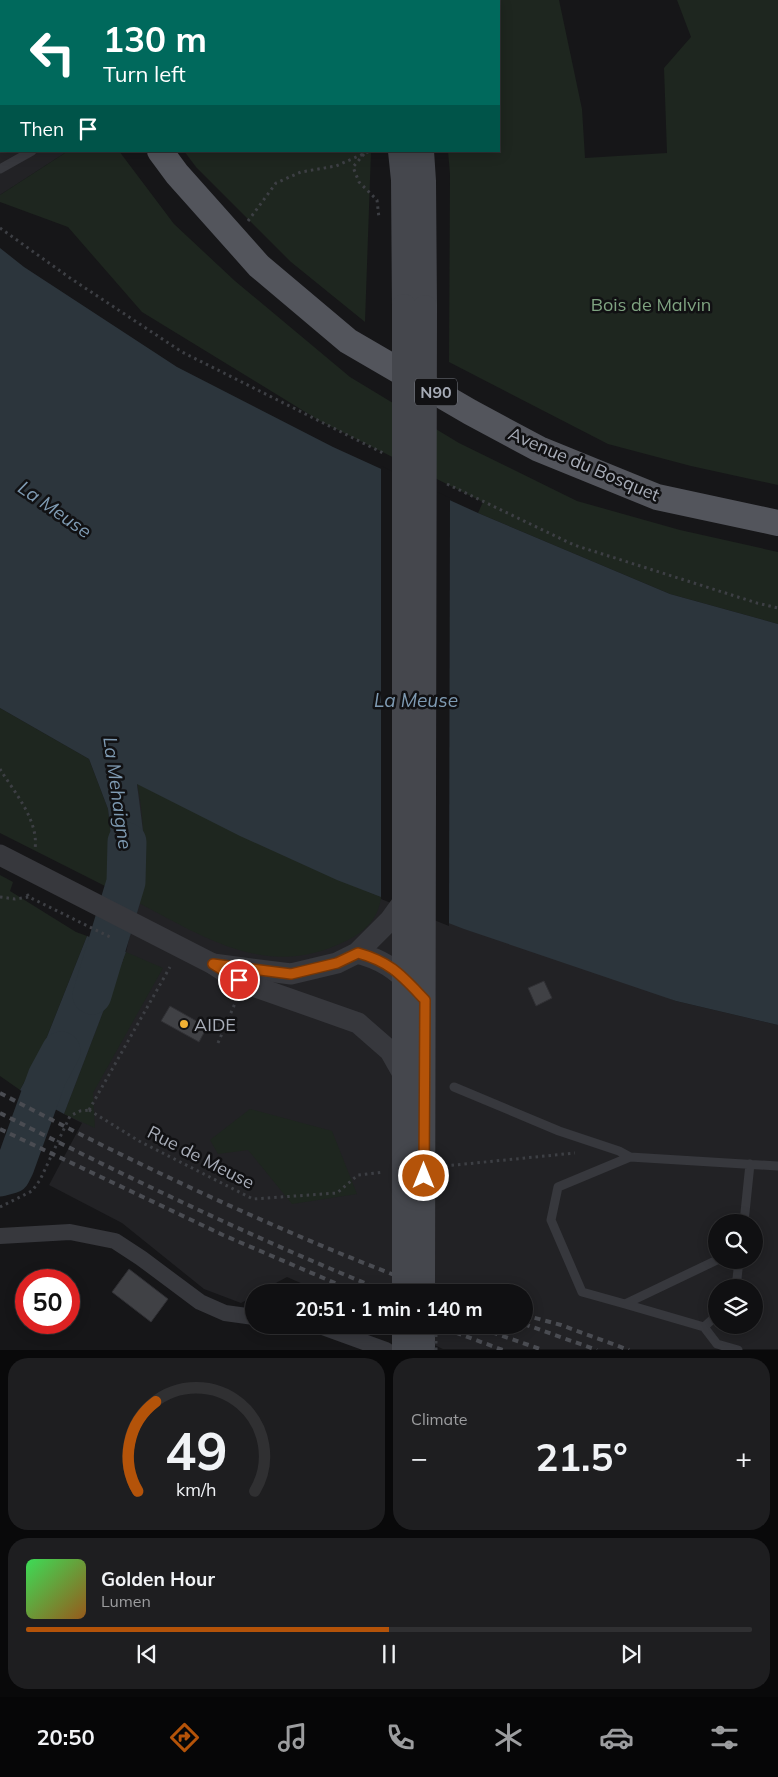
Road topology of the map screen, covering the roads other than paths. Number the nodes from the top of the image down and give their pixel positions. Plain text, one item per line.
1 (30, 152) edge
2 (161, 152) edge
3 (400, 152) edge
4 (422, 152) edge
5 (0, 170) edge
6 (414, 306) junction
7 (778, 523) edge
8 (0, 855) edge
9 (403, 902) junction
10 (358, 953) junction
11 (213, 964) junction
12 (403, 977) junction
13 (425, 1000) junction
14 (403, 1074) junction
15 (454, 1087) dead end
16 (630, 1157) junction
17 (750, 1164) junction
18 (778, 1166) edge
19 (745, 1214) edge
20 (0, 1236) edge
21 (708, 1264) edge
22 (404, 1284) edge
23 (423, 1284) edge
24 (625, 1304) junction
25 (245, 1316) edge
26 (708, 1323) edge
27 (704, 1327) junction
28 (342, 1334) edge
29 (404, 1334) edge
30 (423, 1334) edge
31 (386, 1350) edge
32 (404, 1350) edge
33 (423, 1350) edge
34 (738, 1350) edge

1 - 5 lane
2 - 7 main road, Avenue du Bosquet / N90
3 - 6 main road
4 - 6 main road
6 - 9 main road, bridge
6 - 13 main road, bridge
8 - 11 street, bridge
9 - 10 street
9 - 12 main road, bridge
10 - 11 street
10 - 12 street
11 - 14 street, bridge
12 - 13 street, bridge
12 - 14 main road, bridge
13 - 23 main road, bridge
14 - 22 main road, bridge
15 - 16 lane
16 - 17 lane
16 - 24 lane
17 - 18 lane
17 - 19 lane
20 - 25 street
21 - 24 lane
24 - 27 lane
26 - 27 lane
27 - 34 lane
28 - 31 street
29 - 32 main road
30 - 33 main road

